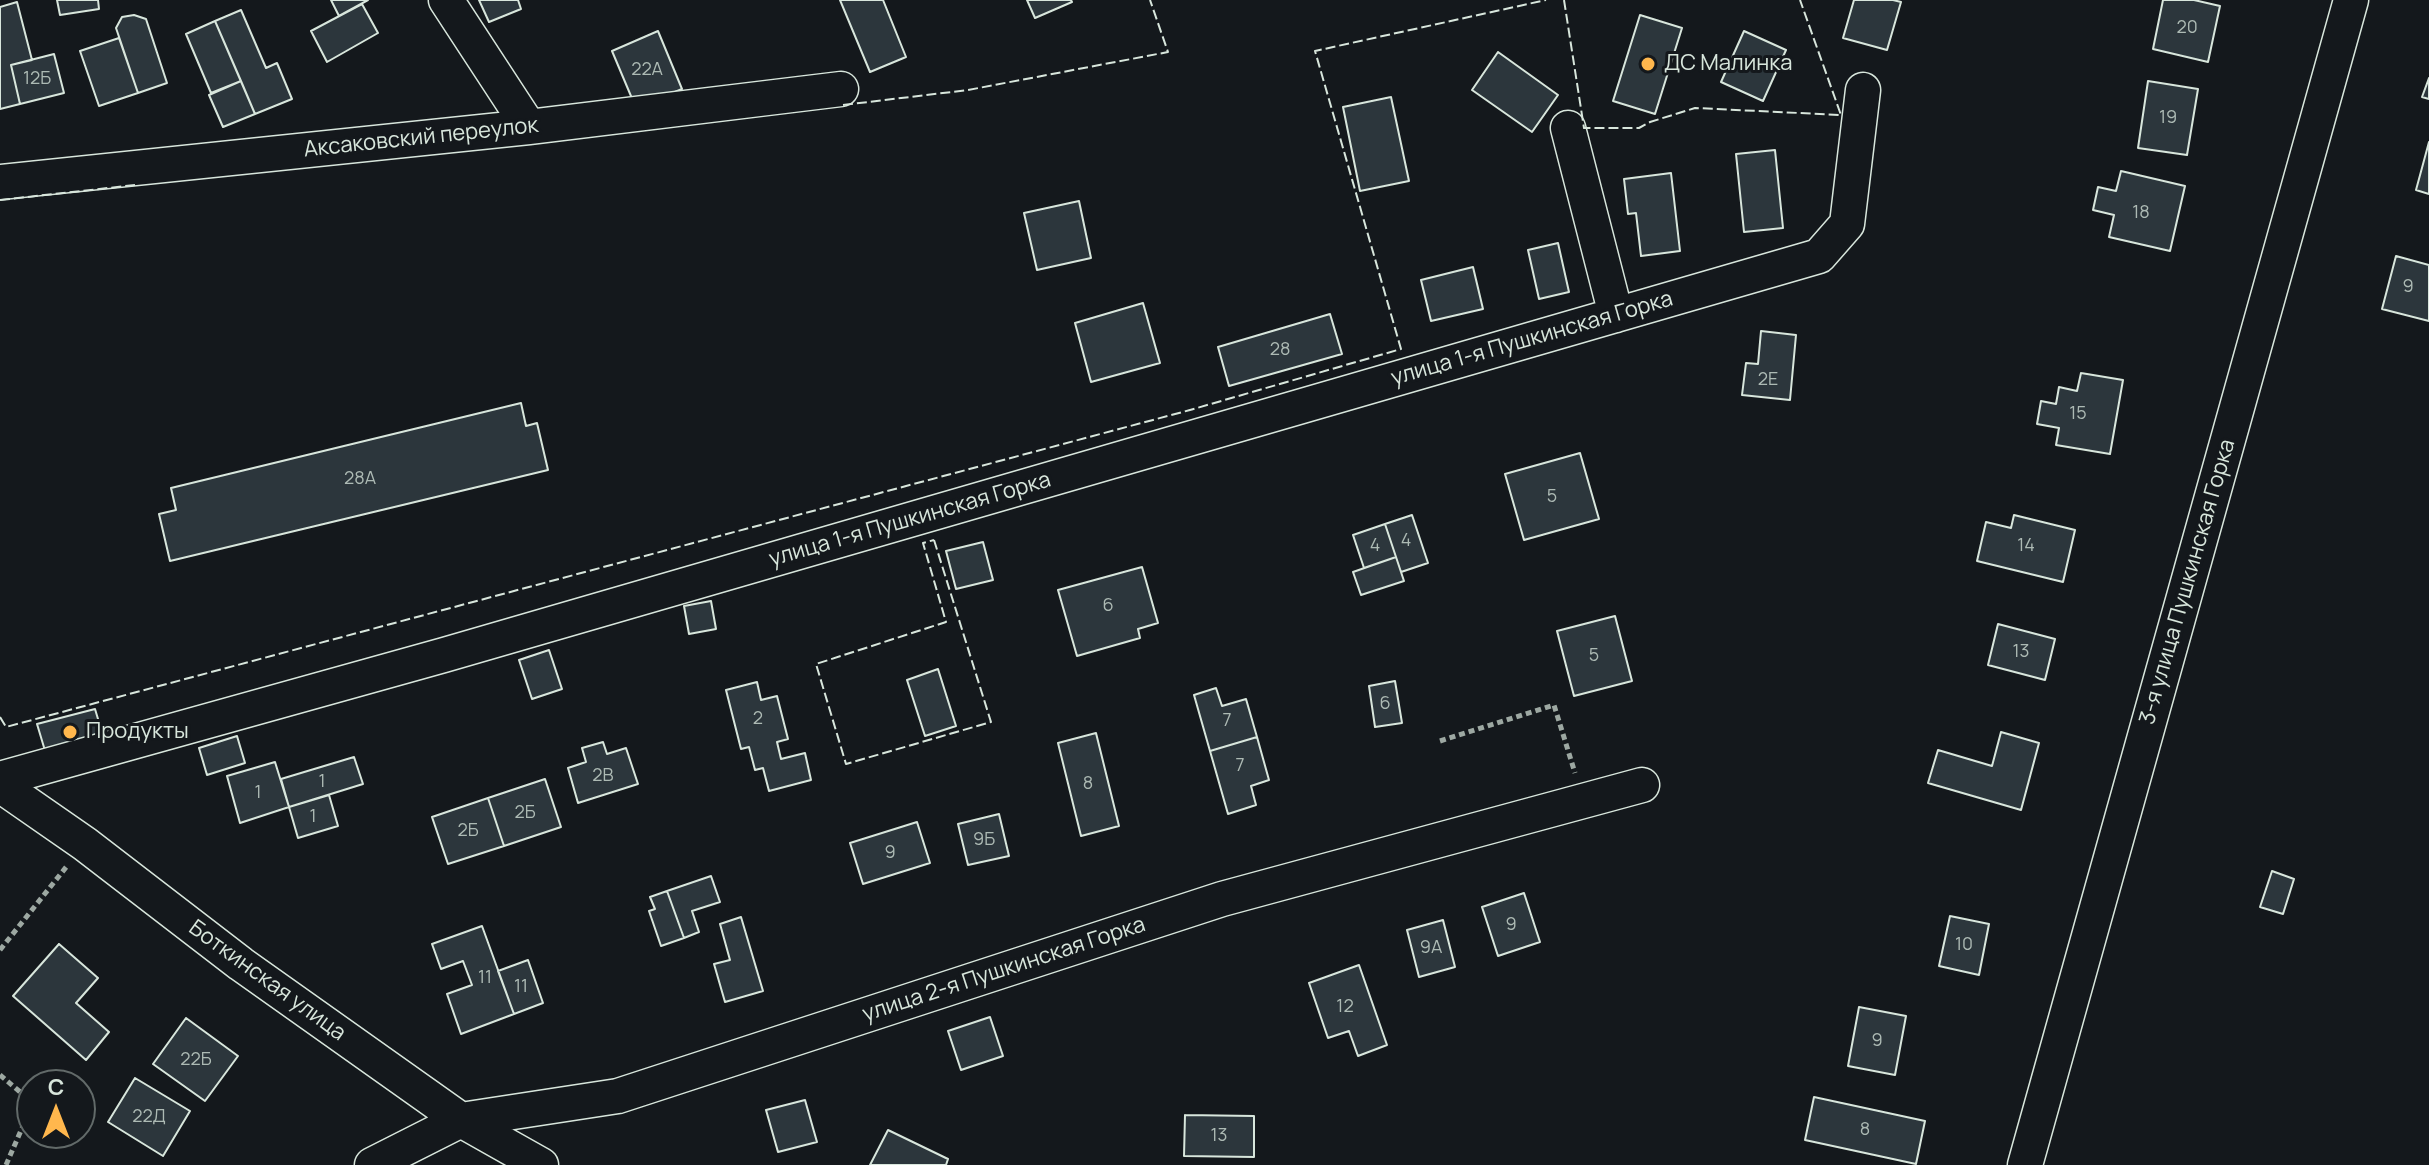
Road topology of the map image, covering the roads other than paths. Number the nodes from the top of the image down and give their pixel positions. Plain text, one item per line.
1 (446, 0) edge
2 (2351, 0) edge
3 (841, 89) dead end
4 (1863, 90) dead end
5 (529, 127) junction
6 (1568, 128) dead end
7 (0, 182) edge
8 (1616, 315) junction
9 (0, 782) edge
10 (1642, 785) dead end
11 (461, 1120) junction
12 (372, 1165) edge
13 (541, 1165) edge
14 (2025, 1165) edge

1 - 5 street
2 - 14 street, 3-я улица Пушкинская Горка
3 - 5 street, Аксаковский переулок
4 - 8 street, улица 1-я Пушкинская Горка
5 - 7 street, Аксаковский переулок
6 - 8 street
8 - 9 street, улица 1-я Пушкинская Горка
9 - 11 street, Боткинская улица
10 - 11 street, улица 2-я Пушкинская Горка
11 - 12 street, улица 2-я Пушкинская Горка
11 - 13 street, Боткинская улица

